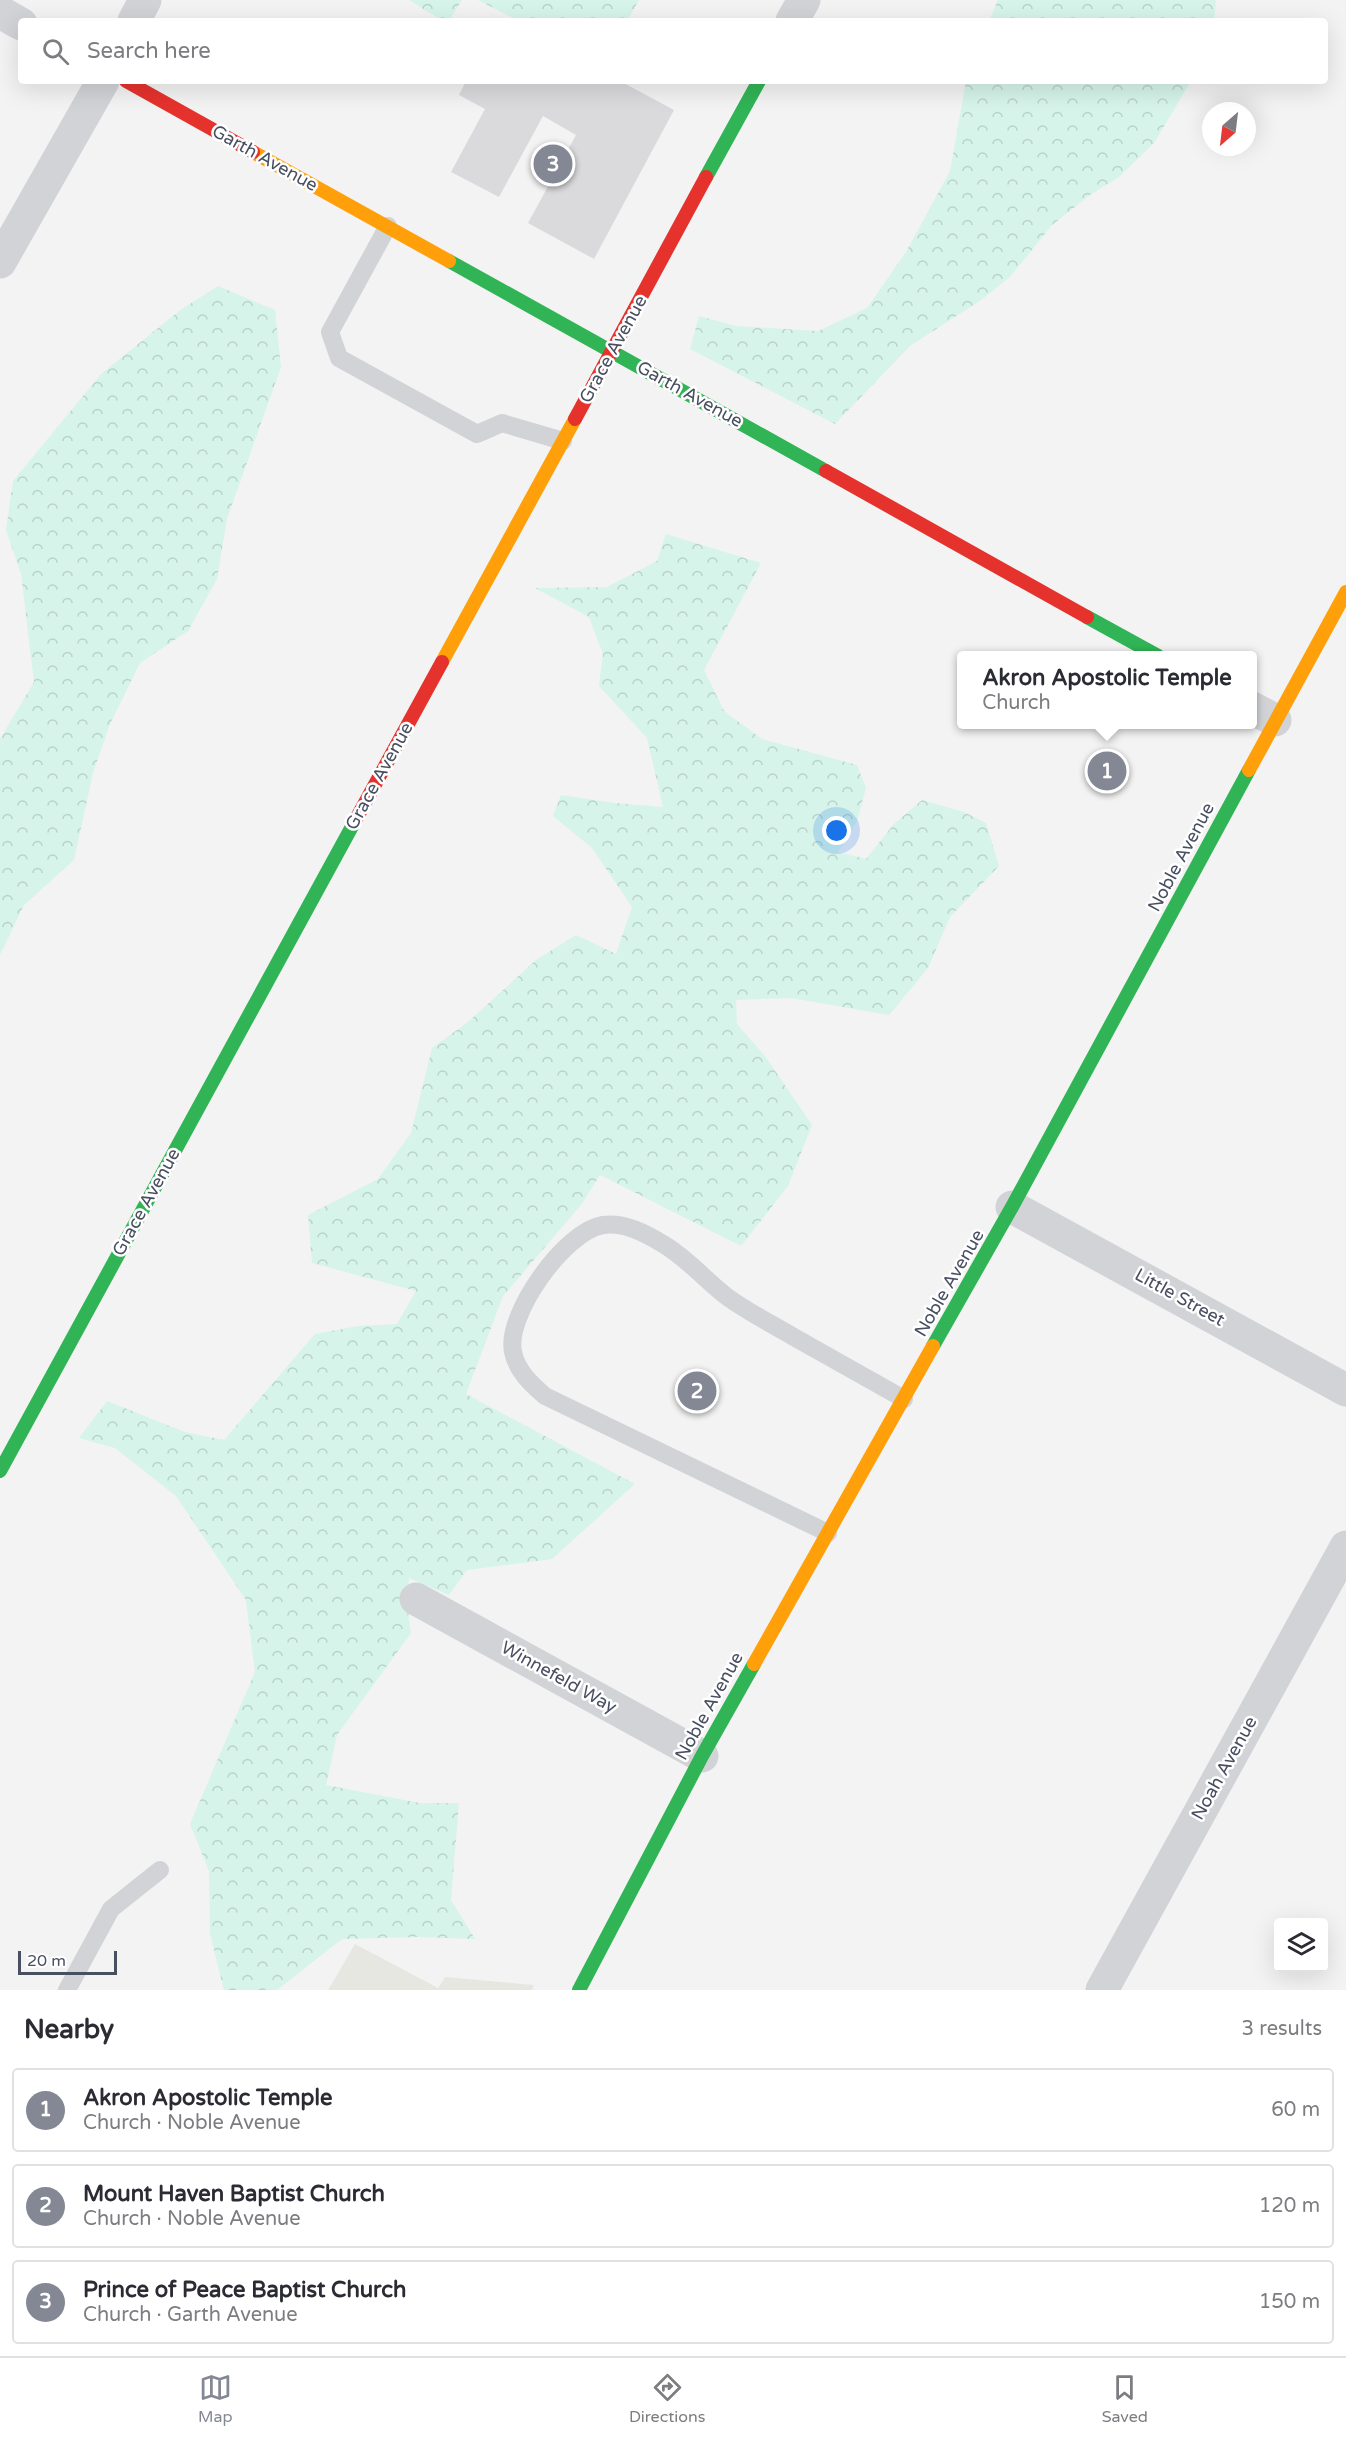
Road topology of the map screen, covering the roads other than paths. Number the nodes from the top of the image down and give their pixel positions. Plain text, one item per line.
1 (145, 0) edge
2 (804, 0) edge
3 (0, 12) edge
4 (136, 18) edge
5 (794, 18) edge
6 (18, 22) edge
7 (101, 84) edge
8 (131, 84) edge
9 (757, 84) edge
10 (388, 226) junction
11 (0, 262) edge
12 (612, 350) junction
13 (563, 441) junction
14 (1346, 592) edge
15 (1149, 651) edge
16 (1264, 714) edge
17 (1257, 728) edge
18 (1256, 729) edge
19 (1012, 1207) junction
20 (1346, 1389) edge
21 (904, 1399) junction
22 (0, 1471) edge
23 (828, 1533) junction
24 (1346, 1547) edge
25 (416, 1599) dead end
26 (702, 1756) junction
27 (160, 1870) dead end
28 (67, 1990) edge
29 (579, 1990) edge
30 (1102, 1990) edge

1 - 4 street
2 - 5 street
3 - 6 street
7 - 11 street
8 - 10 street, Garth Avenue
9 - 12 street, Grace Avenue
10 - 12 street, Garth Avenue
10 - 13 lane
12 - 13 street, Grace Avenue
12 - 15 street, Garth Avenue
13 - 22 street, Grace Avenue
14 - 16 street, Noble Avenue
16 - 17 street, Noble Avenue
18 - 19 street, Noble Avenue
19 - 20 street, Little Street
19 - 21 street, Noble Avenue
21 - 23 street, Noble Avenue
21 - 23 lane
23 - 26 street, Noble Avenue
24 - 30 street, Noah Avenue
25 - 26 street, Winnefeld Way
26 - 29 street, Noble Avenue
27 - 28 lane

